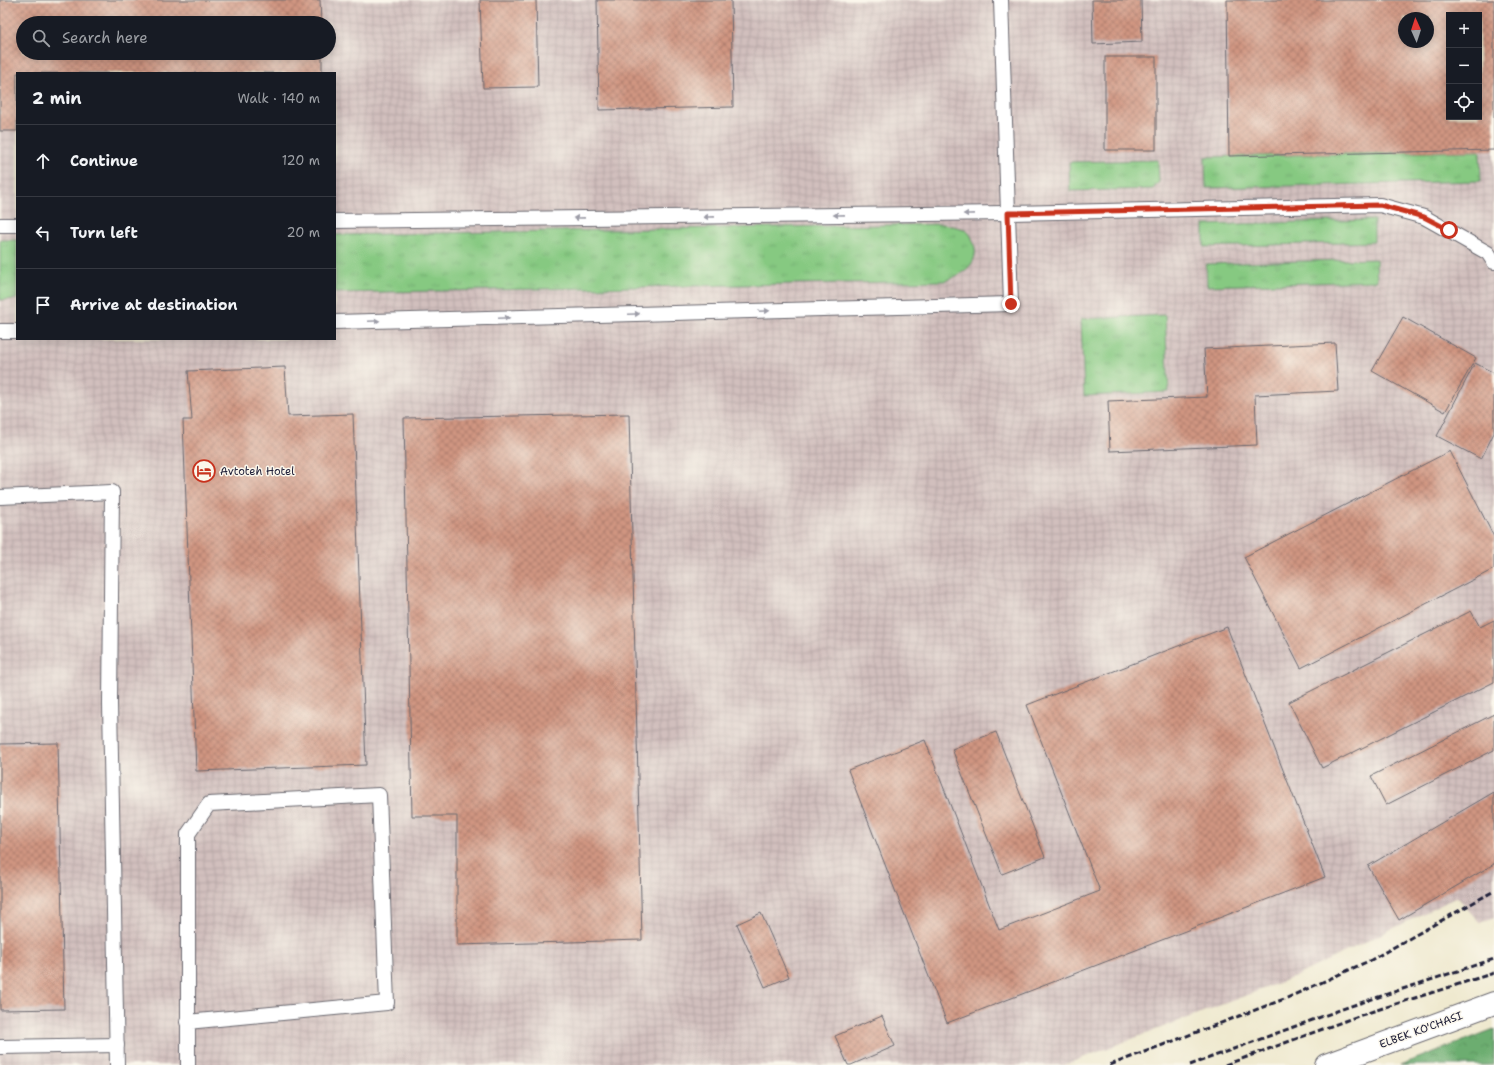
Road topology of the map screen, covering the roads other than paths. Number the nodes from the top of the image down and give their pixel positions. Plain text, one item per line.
1 (1001, 0) edge
2 (1008, 213) junction
3 (336, 221) edge
4 (0, 225) edge
5 (16, 225) edge
6 (1494, 262) edge
7 (336, 322) edge
8 (16, 331) edge
9 (0, 332) edge
10 (0, 497) edge
11 (1494, 1002) edge
12 (187, 1022) junction
13 (117, 1045) junction
14 (0, 1048) edge
15 (117, 1065) edge
16 (188, 1065) edge
17 (1326, 1065) edge

1 - 2 lane
2 -> 3 lane
2 - 6 lane
7 -> 2 lane
4 - 5 lane
8 - 9 lane
10 - 13 lane
11 - 17 main road, ELBEK KO'CHASI
12 - 12 lane
12 - 16 lane
13 - 14 lane
13 - 15 lane

